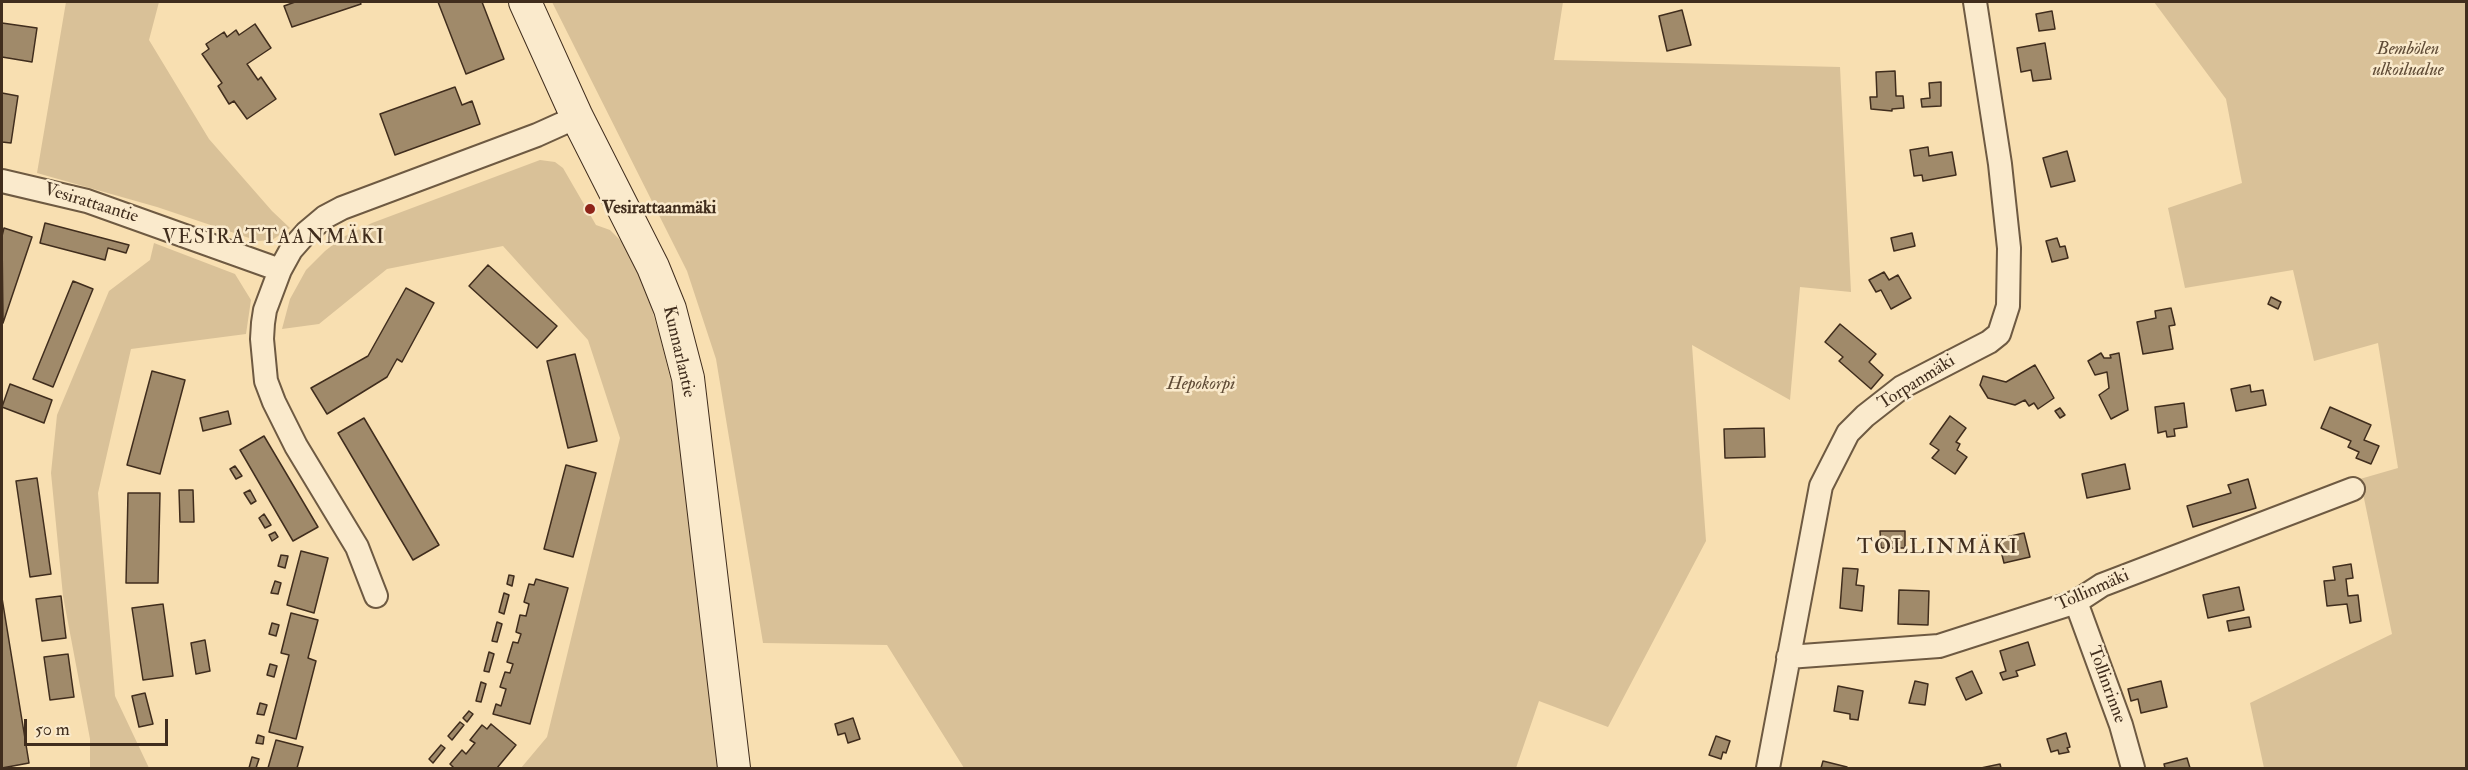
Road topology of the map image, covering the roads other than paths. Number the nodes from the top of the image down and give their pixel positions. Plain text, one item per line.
1 (525, 2) edge
2 (1975, 2) edge
3 (577, 117) junction
4 (2, 181) edge
5 (280, 270) junction
6 (2353, 489) dead end
7 (375, 596) dead end
8 (2076, 602) junction
9 (1788, 657) junction
10 (734, 768) edge
11 (1768, 768) edge
12 (2133, 768) edge

1 - 3 main road, Kunnarlantie
2 - 9 street, Torpanmäki
3 - 5 street
3 - 10 main road, Kunnarlantie
4 - 5 street, Vesirattaantie
5 - 7 street
6 - 8 street, Tollinmäki
8 - 9 street, Tollinmäki
8 - 12 street, Tollinrinne
9 - 11 street, Torpanmäki

